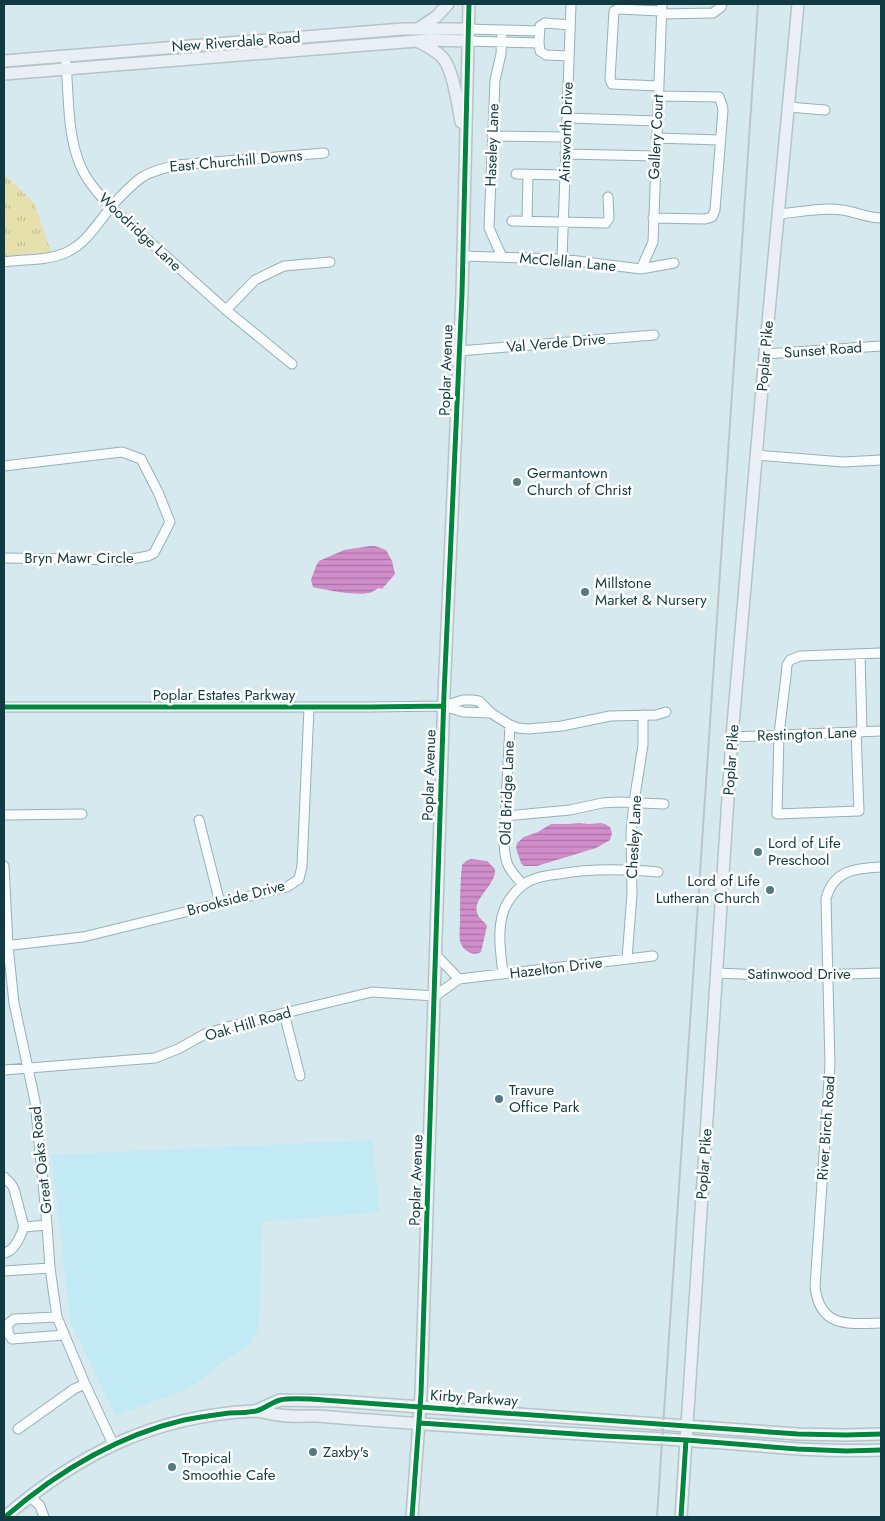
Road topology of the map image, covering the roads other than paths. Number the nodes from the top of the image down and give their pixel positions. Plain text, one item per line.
1 (448, 4) edge
2 (469, 4) edge
3 (572, 4) edge
4 (722, 4) edge
5 (798, 4) edge
6 (661, 9) edge
7 (570, 25) junction
8 (417, 29) junction
9 (468, 29) junction
10 (502, 30) junction
11 (539, 31) junction
12 (417, 41) junction
13 (468, 41) junction
14 (501, 42) junction
15 (539, 43) junction
16 (65, 56) junction
17 (569, 56) junction
18 (4, 60) edge
19 (66, 68) junction
20 (4, 74) edge
21 (659, 86) junction
22 (658, 96) junction
23 (788, 107) junction
24 (825, 110) dead end
25 (567, 118) junction
26 (657, 121) junction
27 (492, 136) junction
28 (566, 137) junction
29 (656, 138) junction
30 (465, 139) junction
31 (720, 140) junction
32 (324, 153) dead end
33 (566, 154) junction
34 (655, 156) junction
35 (516, 174) dead end
36 (528, 174) junction
37 (564, 175) junction
38 (608, 197) dead end
39 (111, 207) junction
40 (779, 214) junction
41 (653, 218) junction
42 (881, 218) edge
43 (512, 221) dead end
44 (526, 221) junction
45 (562, 223) junction
46 (462, 256) junction
47 (502, 257) junction
48 (562, 259) junction
49 (4, 262) edge
50 (330, 262) dead end
51 (674, 263) dead end
52 (641, 268) junction
53 (226, 310) junction
54 (654, 335) dead end
55 (881, 346) edge
56 (459, 351) junction
57 (765, 354) junction
58 (292, 364) dead end
59 (757, 455) junction
60 (881, 460) edge
61 (4, 466) edge
62 (4, 558) edge
63 (881, 653) edge
64 (860, 654) junction
65 (444, 706) junction
66 (4, 707) edge
67 (310, 708) junction
68 (666, 712) dead end
69 (643, 715) junction
70 (510, 725) junction
71 (881, 731) edge
72 (859, 732) junction
73 (779, 734) junction
74 (732, 737) junction
75 (634, 802) junction
76 (664, 804) dead end
77 (82, 814) dead end
78 (4, 815) edge
79 (505, 816) junction
80 (199, 820) dead end
81 (4, 866) edge
82 (881, 867) edge
83 (631, 870) junction
84 (658, 872) dead end
85 (523, 886) junction
86 (220, 903) junction
87 (6, 946) edge
88 (436, 955) junction
89 (653, 956) dead end
90 (628, 959) junction
91 (717, 973) junction
92 (881, 973) edge
93 (502, 974) junction
94 (828, 976) junction
95 (459, 979) junction
96 (435, 996) junction
97 (284, 1013) junction
98 (28, 1068) junction
99 (4, 1070) edge
100 (300, 1076) dead end
101 (4, 1177) edge
102 (47, 1225) junction
103 (24, 1227) junction
104 (4, 1253) edge
105 (50, 1268) junction
106 (4, 1271) edge
107 (57, 1317) junction
108 (881, 1323) edge
109 (64, 1335) junction
110 (84, 1384) junction
111 (421, 1406) junction
112 (255, 1411) junction
113 (420, 1423) junction
114 (687, 1425) junction
115 (18, 1429) dead end
116 (881, 1434) edge
117 (686, 1440) junction
118 (113, 1444) junction
119 (881, 1450) edge
120 (30, 1496) junction
121 (5, 1517) edge
122 (44, 1517) edge
123 (412, 1517) edge
124 (681, 1517) edge

1 - 8 main road
2 - 9 main road, Poplar Avenue
3 - 7 street, Ainsworth Drive
4 - 6 street
5 - 23 main road, Poplar Pike
6 - 21 street, Gallery Court
6 - 21 street
7 - 11 street
7 - 17 street, Ainsworth Drive
8 - 9 main road, New Riverdale Road
8 - 16 main road, New Riverdale Road
9 - 10 street
9 - 13 main road, Poplar Avenue
10 - 11 street
10 - 14 street, Haseley Lane
11 - 15 street
12 - 13 main road, New Riverdale Road
12 - 19 main road, New Riverdale Road
12 - 30 main road
13 - 14 street
13 - 30 main road, Poplar Avenue
14 - 15 street
14 - 27 street, Haseley Lane
15 - 17 street
16 - 18 main road, New Riverdale Road
16 - 19 street, Woodridge Lane
17 - 25 street, Ainsworth Drive
19 - 20 main road, New Riverdale Road
19 - 39 street, Woodridge Lane
21 - 22 street, Gallery Court
22 - 26 street, Gallery Court
22 - 31 street
23 - 24 street
23 - 40 main road, Poplar Pike
25 - 26 street
25 - 28 street, Ainsworth Drive
26 - 29 street, Gallery Court
27 - 28 street
27 - 47 street, Haseley Lane
28 - 33 street, Ainsworth Drive
29 - 31 street
29 - 34 street, Gallery Court
30 - 46 main road, Poplar Avenue
31 - 41 street
32 - 39 street, East Churchill Downs
33 - 34 street
33 - 37 street, Ainsworth Drive
34 - 41 street, Gallery Court
35 - 36 street
36 - 37 street
36 - 44 street
37 - 45 street, Ainsworth Drive
38 - 45 street
39 - 49 street, East Churchill Downs
39 - 53 street, Woodridge Lane
40 - 42 street
40 - 57 main road, Poplar Pike
41 - 52 street, Gallery Court
43 - 44 street
44 - 45 street
45 - 48 street, Ainsworth Drive
46 - 47 street, McClellan Lane
46 - 56 main road, Poplar Avenue
47 - 48 street, McClellan Lane
48 - 52 street, McClellan Lane
50 - 53 street
51 - 52 street, McClellan Lane
53 - 58 street, Woodridge Lane
54 - 56 street, Val Verde Drive
55 - 57 street, Sunset Road
56 - 65 main road, Poplar Avenue
57 - 59 main road, Poplar Pike
59 - 60 street
59 - 74 main road, Poplar Pike
61 - 62 street, Bryn Mawr Circle
63 - 64 street
64 - 72 street
64 - 73 street
65 - 67 street, Poplar Estates Parkway
65 - 70 street, Poplar Estates Parkway
65 - 88 main road, Poplar Avenue
66 - 67 street, Poplar Estates Parkway
67 - 86 street, Brookside Drive
68 - 69 street
69 - 70 street
69 - 75 street, Chesley Lane
70 - 79 street, Old Bridge Lane
71 - 72 street, Restington Lane
72 - 73 street, Restington Lane
72 - 73 street
73 - 74 street, Restington Lane
74 - 91 main road, Poplar Pike
75 - 76 street
75 - 79 street
75 - 83 street, Chesley Lane
77 - 78 street
79 - 85 street, Old Bridge Lane
80 - 86 street
81 - 87 street, Great Oaks Road
82 - 94 street, River Birch Road
83 - 84 street
83 - 85 street
83 - 90 street, Chesley Lane
85 - 93 street
86 - 87 street, Brookside Drive
87 - 98 street, Great Oaks Road
88 - 95 street
88 - 96 main road, Poplar Avenue
89 - 90 street, Hazelton Drive
90 - 93 street, Hazelton Drive
91 - 94 street, Satinwood Drive
91 - 114 main road, Poplar Pike
92 - 94 street, Satinwood Drive
93 - 95 street, Hazelton Drive
94 - 108 street, River Birch Road
95 - 96 street, Hazelton Drive
96 - 97 street, Oak Hill Road
96 - 111 main road, Poplar Avenue
97 - 98 street, Oak Hill Road
97 - 100 street
98 - 99 street, Oak Hill Road
98 - 102 street, Great Oaks Road
101 - 103 street
102 - 103 street
102 - 105 street, Great Oaks Road
103 - 104 street
105 - 106 street
105 - 107 street, Great Oaks Road
107 - 109 street, Great Oaks Road
107 - 109 street
109 - 110 street, Great Oaks Road
110 - 115 street
110 - 118 street, Great Oaks Road
111 - 112 main road, Kirby Parkway
111 - 113 main road, Poplar Avenue
111 - 114 main road, Kirby Parkway
112 - 113 main road, Kirby Parkway
112 - 118 main road, Kirby Parkway
113 - 117 main road, Kirby Parkway
113 - 123 main road, Poplar Avenue
114 - 116 main road, Kirby Parkway
114 - 117 main road, Poplar Pike
117 - 119 main road, Kirby Parkway
117 - 124 main road, Poplar Pike
118 - 120 main road, Kirby Parkway
120 - 121 main road, Kirby Parkway
120 - 122 street

